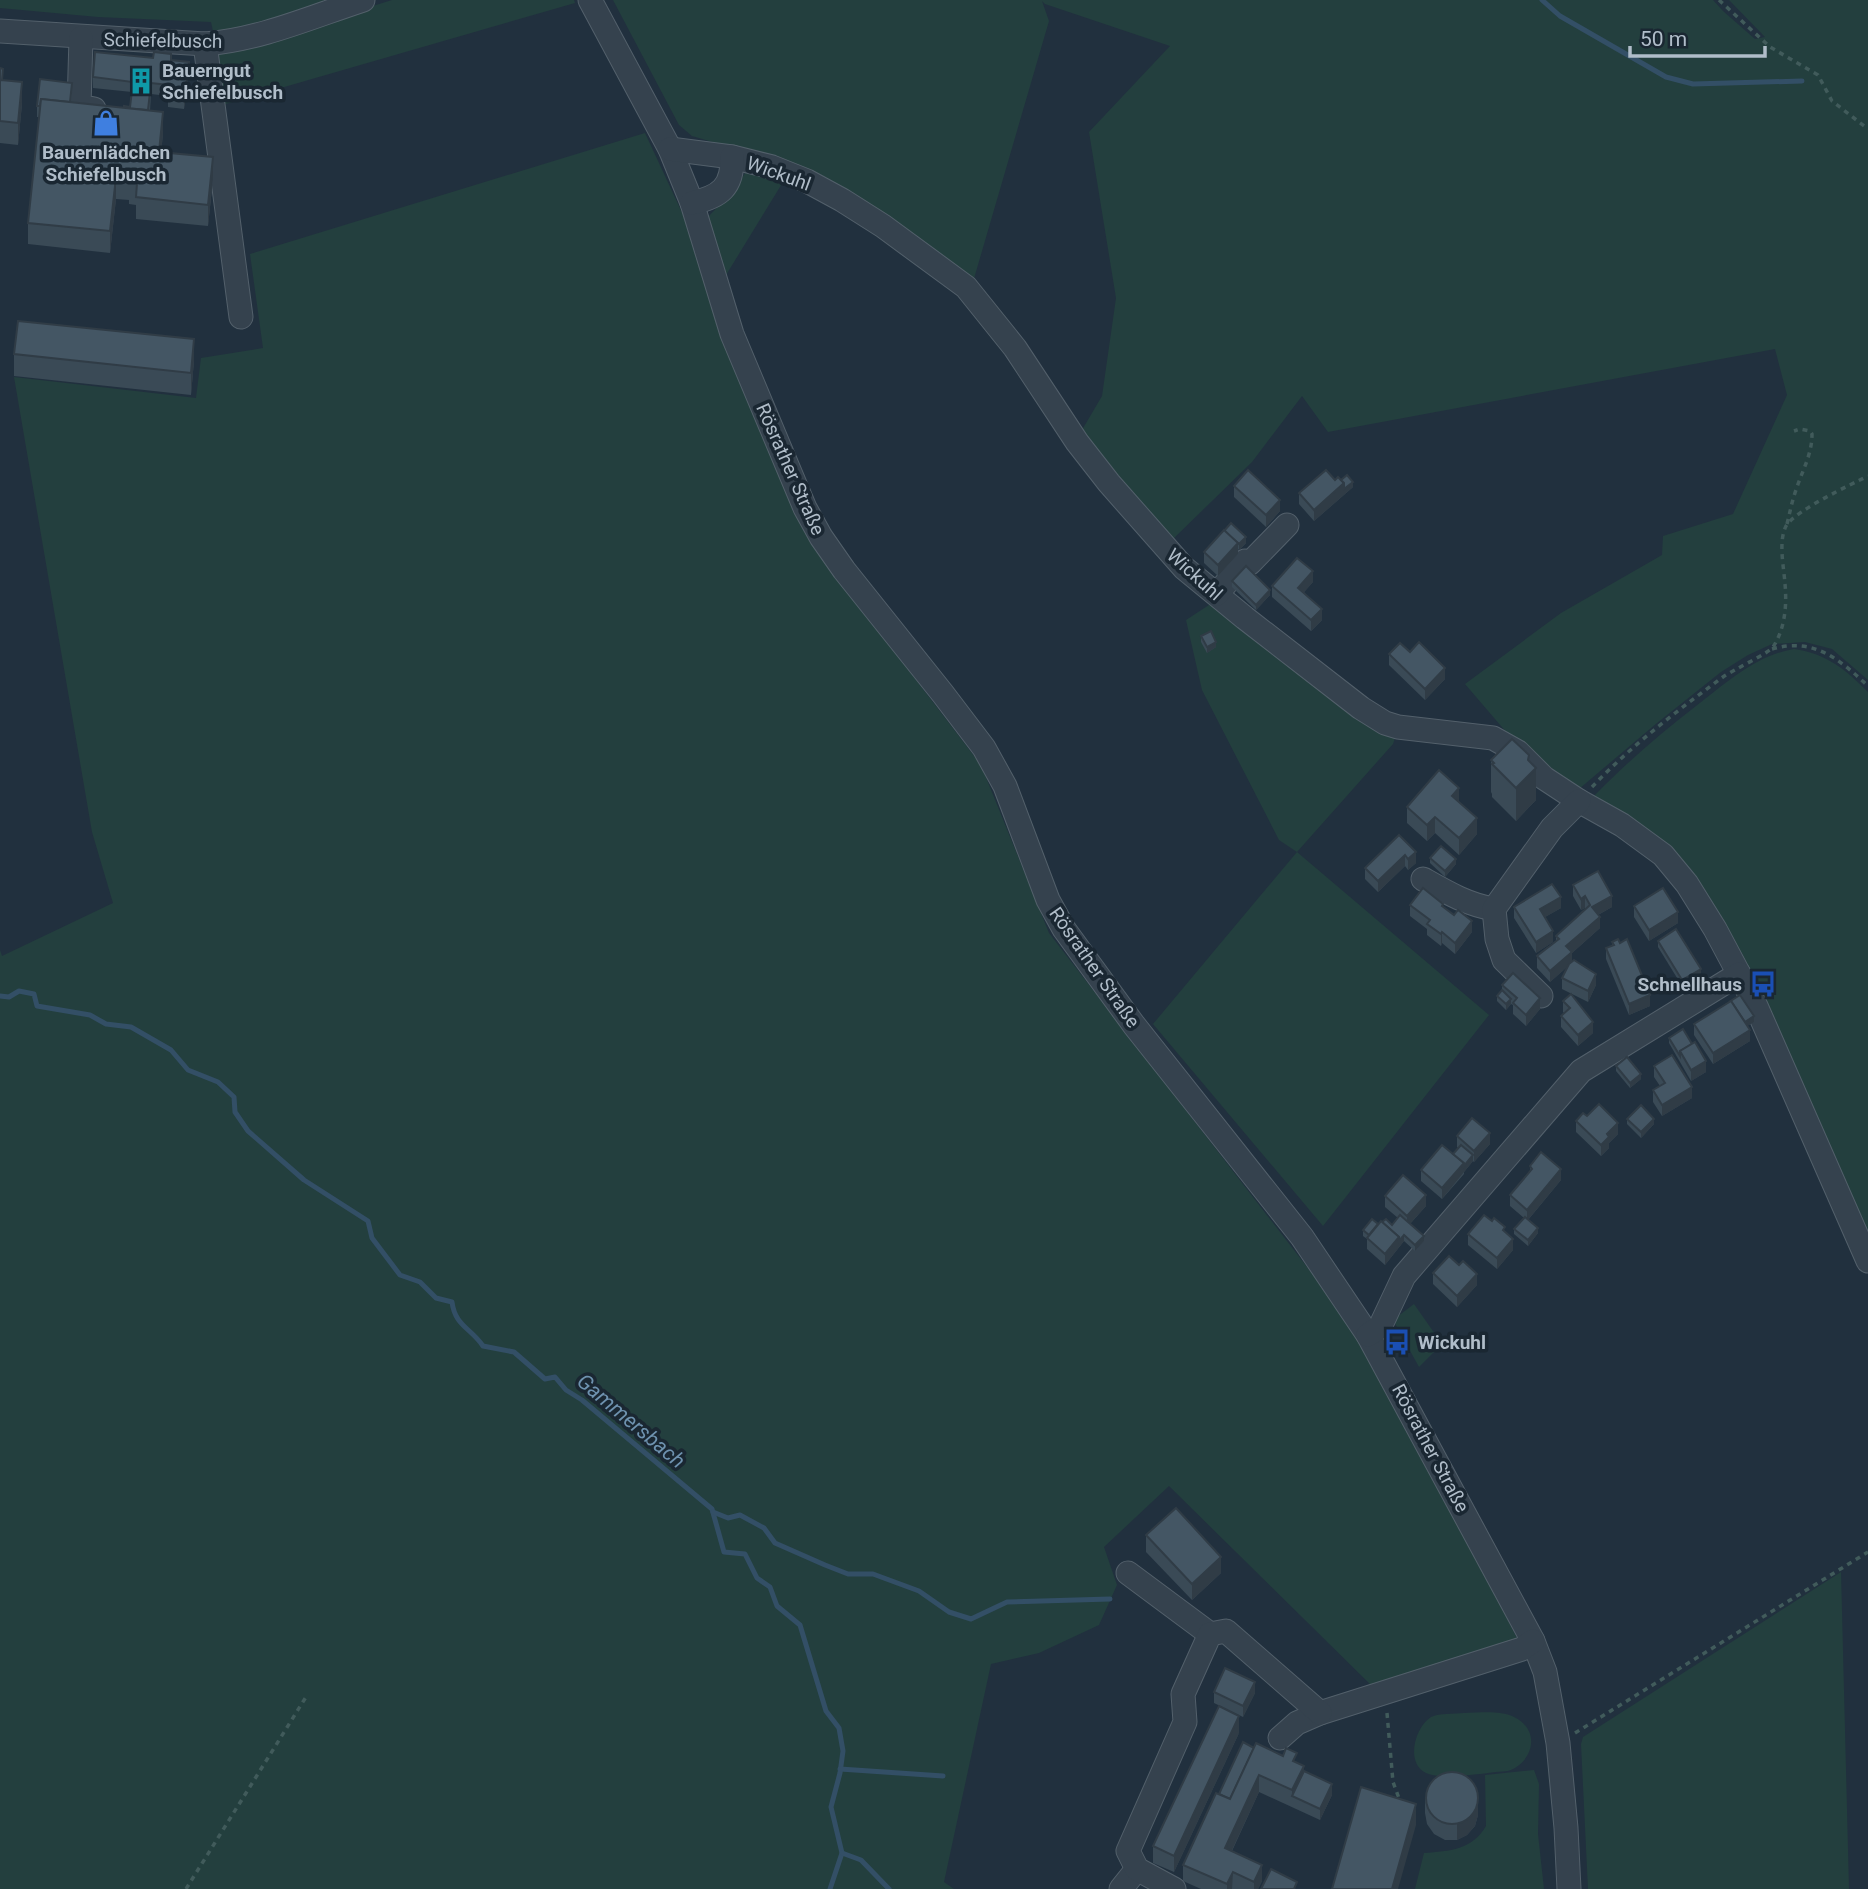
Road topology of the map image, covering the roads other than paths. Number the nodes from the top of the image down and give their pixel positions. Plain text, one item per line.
1 (362, 0) edge
2 (590, 0) edge
3 (0, 31) edge
4 (81, 38) junction
5 (205, 44) junction
6 (94, 109) edge
7 (670, 149) junction
8 (732, 157) junction
9 (692, 203) junction
10 (241, 317) dead end
11 (1287, 525) dead end
12 (1217, 594) junction
13 (1578, 802) junction
14 (1423, 879) dead end
15 (1494, 909) junction
16 (1739, 974) junction
17 (1541, 996) edge
18 (1868, 1261) edge
19 (1368, 1335) junction
20 (1128, 1573) dead end
21 (1210, 1634) junction
22 (1533, 1641) junction
23 (1320, 1713) junction
24 (1279, 1738) dead end
25 (1137, 1869) junction
26 (1121, 1889) edge
27 (1174, 1889) edge
28 (1569, 1889) edge

1 - 5 street, Schiefelbusch
2 - 7 street, Rösrather Straße
3 - 4 street, Schiefelbusch
4 - 5 street, Schiefelbusch
4 - 6 street
5 - 10 street
7 - 8 street, Wickuhl
7 - 9 street, Rösrather Straße
8 - 9 street
8 - 12 street, Wickuhl
9 - 19 street, Rösrather Straße
11 - 12 street
12 - 13 street, Wickuhl
13 - 15 street
13 - 16 street, Wickuhl
14 - 15 street
15 - 17 street
16 - 18 street, Wickuhl
16 - 19 street
19 - 22 street, Rösrather Straße
20 - 21 street
21 - 23 street
21 - 25 street
22 - 23 street
22 - 28 street, Rösrather Straße
23 - 24 street
25 - 26 street
25 - 27 street

